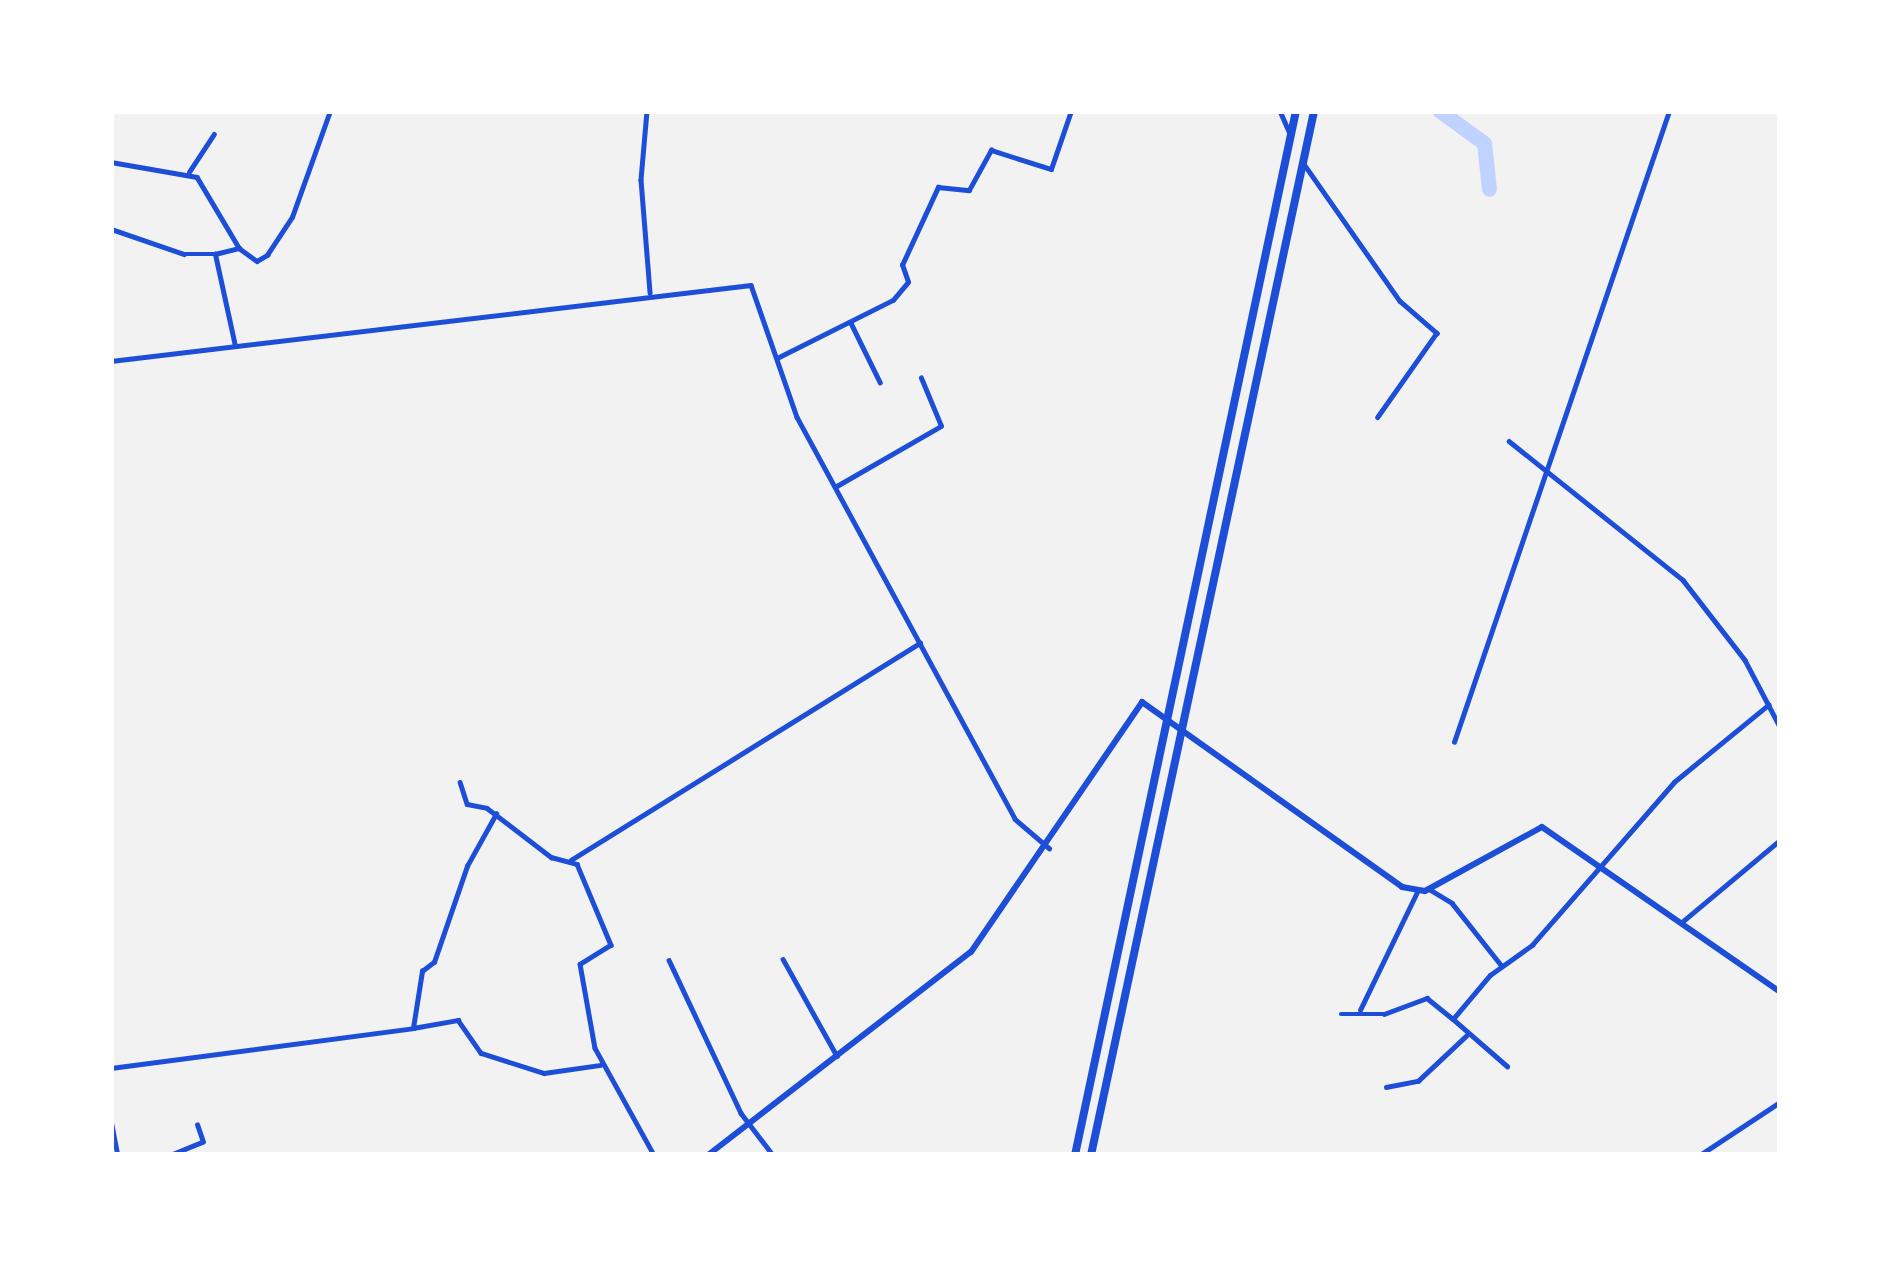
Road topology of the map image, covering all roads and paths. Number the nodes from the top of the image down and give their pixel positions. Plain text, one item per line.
1 (330, 111) edge
2 (647, 111) edge
3 (1071, 111) edge
4 (1280, 111) edge
5 (1296, 111) edge
6 (1314, 111) edge
7 (1669, 111) edge
8 (214, 134) dead end
9 (1291, 134) junction
10 (111, 162) edge
11 (1304, 164) junction
12 (189, 172) junction
13 (111, 229) edge
14 (238, 248) junction
15 (215, 254) junction
16 (650, 293) junction
17 (851, 322) junction
18 (235, 346) junction
19 (779, 357) junction
20 (111, 362) edge
21 (921, 378) dead end
22 (880, 382) dead end
23 (1378, 417) dead end
24 (1509, 441) dead end
25 (1547, 469) junction
26 (835, 487) junction
27 (920, 643) junction
28 (1768, 705) junction
29 (1168, 722) junction
30 (1780, 727) edge
31 (1181, 732) junction
32 (1454, 742) dead end
33 (460, 782) dead end
34 (496, 814) junction
35 (1780, 839) edge
36 (1048, 848) junction
37 (571, 860) junction
38 (1600, 864) junction
39 (1429, 889) junction
40 (1417, 892) junction
41 (1682, 922) junction
42 (783, 958) dead end
43 (669, 960) dead end
44 (1502, 966) junction
45 (1780, 992) edge
46 (1359, 1012) junction
47 (1341, 1014) dead end
48 (1453, 1019) junction
49 (413, 1028) junction
50 (1466, 1036) junction
51 (837, 1056) junction
52 (602, 1064) junction
53 (1507, 1066) dead end
54 (111, 1068) edge
55 (1386, 1087) dead end
56 (1780, 1102) edge
57 (111, 1120) edge
58 (748, 1124) junction
59 (197, 1125) dead end
60 (118, 1155) edge
61 (170, 1155) edge
62 (654, 1155) edge
63 (708, 1155) edge
64 (773, 1155) edge
65 (1075, 1155) edge
66 (1091, 1155) edge
67 (1700, 1155) edge

1 - 14 street
2 - 16 street
3 - 17 street
4 - 9 street
5 - 9 main road
6 - 11 main road
7 - 25 street
8 - 12 street
9 - 29 main road
10 - 12 street
11 - 23 street
11 - 31 main road
12 - 14 street
13 - 15 street
14 - 15 street
15 - 18 street
16 - 18 street
16 - 19 street
17 - 19 street
17 - 22 street
18 - 20 street
19 - 26 street
21 - 26 street
24 - 25 street
25 - 28 street
25 - 32 street
26 - 27 street
27 - 36 street
27 - 37 street
28 - 30 street
28 - 38 street
29 - 31 street
29 - 36 street
29 - 65 main road
31 - 40 street
31 - 66 main road
33 - 34 street
34 - 37 street
34 - 49 street
35 - 41 street
36 - 51 street
37 - 52 street
38 - 39 street
38 - 41 street
38 - 44 street
39 - 40 street
39 - 44 street
40 - 46 street
41 - 45 street
42 - 51 street
43 - 58 street
44 - 48 street
46 - 47 street
46 - 48 street
48 - 50 street
49 - 52 street
49 - 54 street
50 - 53 street
50 - 55 street
51 - 58 street
52 - 62 street
56 - 67 street
57 - 60 street
58 - 63 street
58 - 64 street
59 - 61 street

